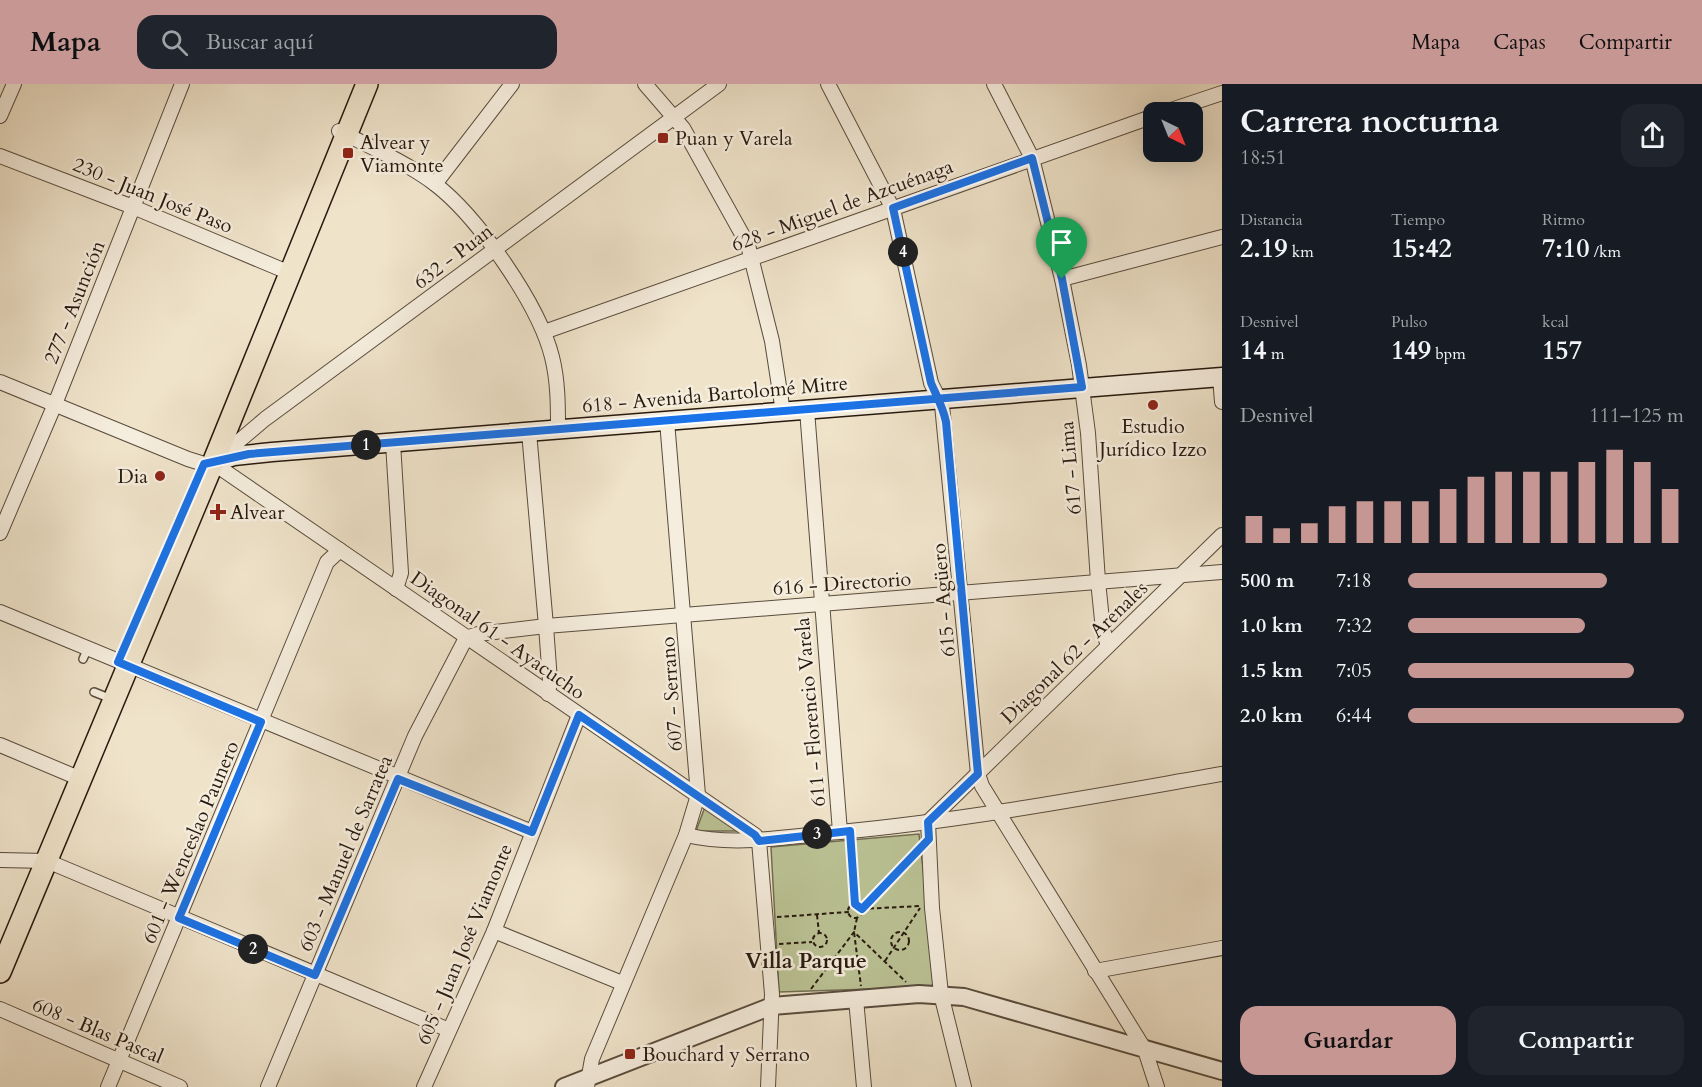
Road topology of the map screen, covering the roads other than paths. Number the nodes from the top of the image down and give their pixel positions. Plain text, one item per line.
1 (14, 84) edge
2 (182, 84) edge
3 (358, 84) edge
4 (367, 84) edge
5 (512, 84) edge
6 (645, 84) edge
7 (719, 84) edge
8 (828, 84) edge
9 (994, 84) edge
10 (1222, 93) edge
11 (1195, 102) edge
12 (0, 116) edge
13 (675, 116) junction
14 (1143, 120) edge
15 (343, 132) junction
16 (0, 156) edge
17 (1032, 158) junction
18 (435, 184) junction
19 (133, 207) junction
20 (893, 208) junction
21 (1222, 237) edge
22 (494, 249) junction
23 (753, 258) junction
24 (286, 272) junction
25 (1062, 279) junction
26 (544, 332) junction
27 (1221, 377) edge
28 (0, 382) edge
29 (1082, 387) junction
30 (939, 397) junction
31 (1222, 402) edge
32 (55, 405) junction
33 (807, 410) junction
34 (783, 412) junction
35 (667, 422) junction
36 (558, 429) junction
37 (529, 432) junction
38 (393, 443) junction
39 (209, 464) junction
40 (0, 533) edge
41 (1222, 535) edge
42 (340, 550) junction
43 (1222, 572) edge
44 (1182, 574) junction
45 (1098, 581) junction
46 (396, 589) junction
47 (962, 593) junction
48 (821, 604) junction
49 (0, 612) edge
50 (685, 614) junction
51 (546, 626) junction
52 (466, 638) junction
53 (1108, 646) junction
54 (123, 664) junction
55 (548, 694) junction
56 (579, 715) junction
57 (261, 722) junction
58 (0, 745) edge
59 (978, 774) junction
60 (1222, 774) edge
61 (76, 777) junction
62 (398, 779) junction
63 (698, 795) junction
64 (997, 814) junction
65 (928, 822) junction
66 (845, 831) junction
67 (532, 832) junction
68 (686, 835) junction
69 (759, 841) junction
70 (0, 860) edge
71 (41, 860) junction
72 (179, 918) junction
73 (494, 931) junction
74 (0, 946) edge
75 (1222, 948) edge
76 (1095, 971) junction
77 (0, 972) edge
78 (315, 975) junction
79 (622, 983) junction
80 (942, 994) junction
81 (859, 999) junction
82 (772, 1006) junction
83 (0, 1009) edge
84 (449, 1030) junction
85 (1145, 1050) junction
86 (119, 1060) junction
87 (1222, 1071) edge
88 (587, 1082) edge
89 (108, 1087) edge
90 (180, 1087) edge
91 (268, 1087) edge
92 (424, 1087) edge
93 (564, 1087) edge
94 (768, 1087) edge
95 (864, 1087) edge
96 (964, 1087) edge
97 (1157, 1087) edge

1 - 12 street
2 - 19 street, 277 - Asunción
3 - 15 main road
4 - 15 main road
5 - 18 street
6 - 13 street
7 - 13 street, 632 - Puan
8 - 20 street, 615 - Agüero
9 - 17 street, 617 - Lima
10 - 11 street
13 - 22 street, 632 - Puan
13 - 23 street
14 - 17 street, 628 - Miguel de Azcuénaga
15 - 18 street
15 - 24 main road
16 - 19 street, 230 - Juan José Paso
17 - 20 street, 628 - Miguel de Azcuénaga
17 - 25 street, 617 - Lima
18 - 22 street
19 - 24 street, 230 - Juan José Paso
19 - 32 street, 277 - Asunción
20 - 23 street, 628 - Miguel de Azcuénaga
20 - 30 street, 615 - Agüero
21 - 25 street
22 - 26 street
22 - 39 street, 632 - Puan
23 - 26 street, 628 - Miguel de Azcuénaga
23 - 34 street
24 - 39 main road
25 - 29 street, 617 - Lima
26 - 36 street
27 - 29 main road, 618 - Avenida Bartolomé Mitre
27 - 31 street
28 - 32 street, Diagonal 61 - Ayacucho
29 - 30 main road, 618 - Avenida Bartolomé Mitre
29 - 45 street, 617 - Lima
30 - 33 main road, 618 - Avenida Bartolomé Mitre
30 - 47 street, 615 - Agüero
32 - 39 street, Diagonal 61 - Ayacucho
32 - 40 street, 277 - Asunción
33 - 34 main road, 618 - Avenida Bartolomé Mitre
33 - 48 street, 611 - Florencio Varela
34 - 35 main road, 618 - Avenida Bartolomé Mitre
35 - 36 main road, 618 - Avenida Bartolomé Mitre
35 - 50 street, 607 - Serrano
36 - 37 main road, 618 - Avenida Bartolomé Mitre
37 - 38 main road, 618 - Avenida Bartolomé Mitre
37 - 51 street
38 - 39 main road, 618 - Avenida Bartolomé Mitre
38 - 46 street
39 - 42 street, Diagonal 61 - Ayacucho
39 - 54 main road
41 - 44 street, Diagonal 62 - Arenales
42 - 46 street, Diagonal 61 - Ayacucho
42 - 57 street, 601 - Wenceslao Paunero
43 - 44 street, 616 - Directorio
44 - 45 street, 616 - Directorio
44 - 53 street, Diagonal 62 - Arenales
45 - 47 street, 616 - Directorio
45 - 53 street, 617 - Lima
46 - 52 street, Diagonal 61 - Ayacucho
47 - 48 street, 616 - Directorio
47 - 59 street, 615 - Agüero
48 - 50 street, 616 - Directorio
48 - 66 street, 611 - Florencio Varela
49 - 54 street
50 - 51 street, 616 - Directorio
50 - 63 street, 607 - Serrano
51 - 52 street, 616 - Directorio
51 - 55 street
52 - 55 street, Diagonal 61 - Ayacucho
52 - 62 street, 603 - Manuel de Sarratea
53 - 59 street, Diagonal 62 - Arenales
54 - 57 street
54 - 61 main road
54 - 61 main road
55 - 56 street, Diagonal 61 - Ayacucho
56 - 63 street, Diagonal 61 - Ayacucho
56 - 67 street, 605 - Juan José Viamonte
57 - 62 street
57 - 72 street, 601 - Wenceslao Paunero
58 - 61 street
59 - 64 street, 615 - Agüero
59 - 65 street, Diagonal 62 - Arenales
60 - 64 street
61 - 71 main road
62 - 67 street
62 - 78 street, 603 - Manuel de Sarratea
63 - 68 street, 607 - Serrano
63 - 69 street, Diagonal 61 - Ayacucho
64 - 65 street
64 - 76 street, 615 - Agüero
65 - 66 street
65 - 80 street
66 - 69 street
67 - 73 street, 605 - Juan José Viamonte
68 - 69 street
68 - 79 street, 607 - Serrano
69 - 82 street
70 - 71 street
71 - 72 street
71 - 74 main road
71 - 77 main road
72 - 78 street
72 - 86 street, 601 - Wenceslao Paunero
73 - 79 street
73 - 84 street, 605 - Juan José Viamonte
75 - 76 street
76 - 85 street, 615 - Agüero
78 - 84 street
78 - 91 street, 603 - Manuel de Sarratea
79 - 88 street, 607 - Serrano
80 - 81 street
80 - 85 street
80 - 96 street
81 - 82 street
81 - 95 street
82 - 88 street
82 - 94 street
83 - 86 street, 608 - Blas Pascal
84 - 92 street, 605 - Juan José Viamonte
85 - 87 street
85 - 97 street, 615 - Agüero
86 - 89 street, 601 - Wenceslao Paunero
86 - 90 street, 608 - Blas Pascal
88 - 93 street

